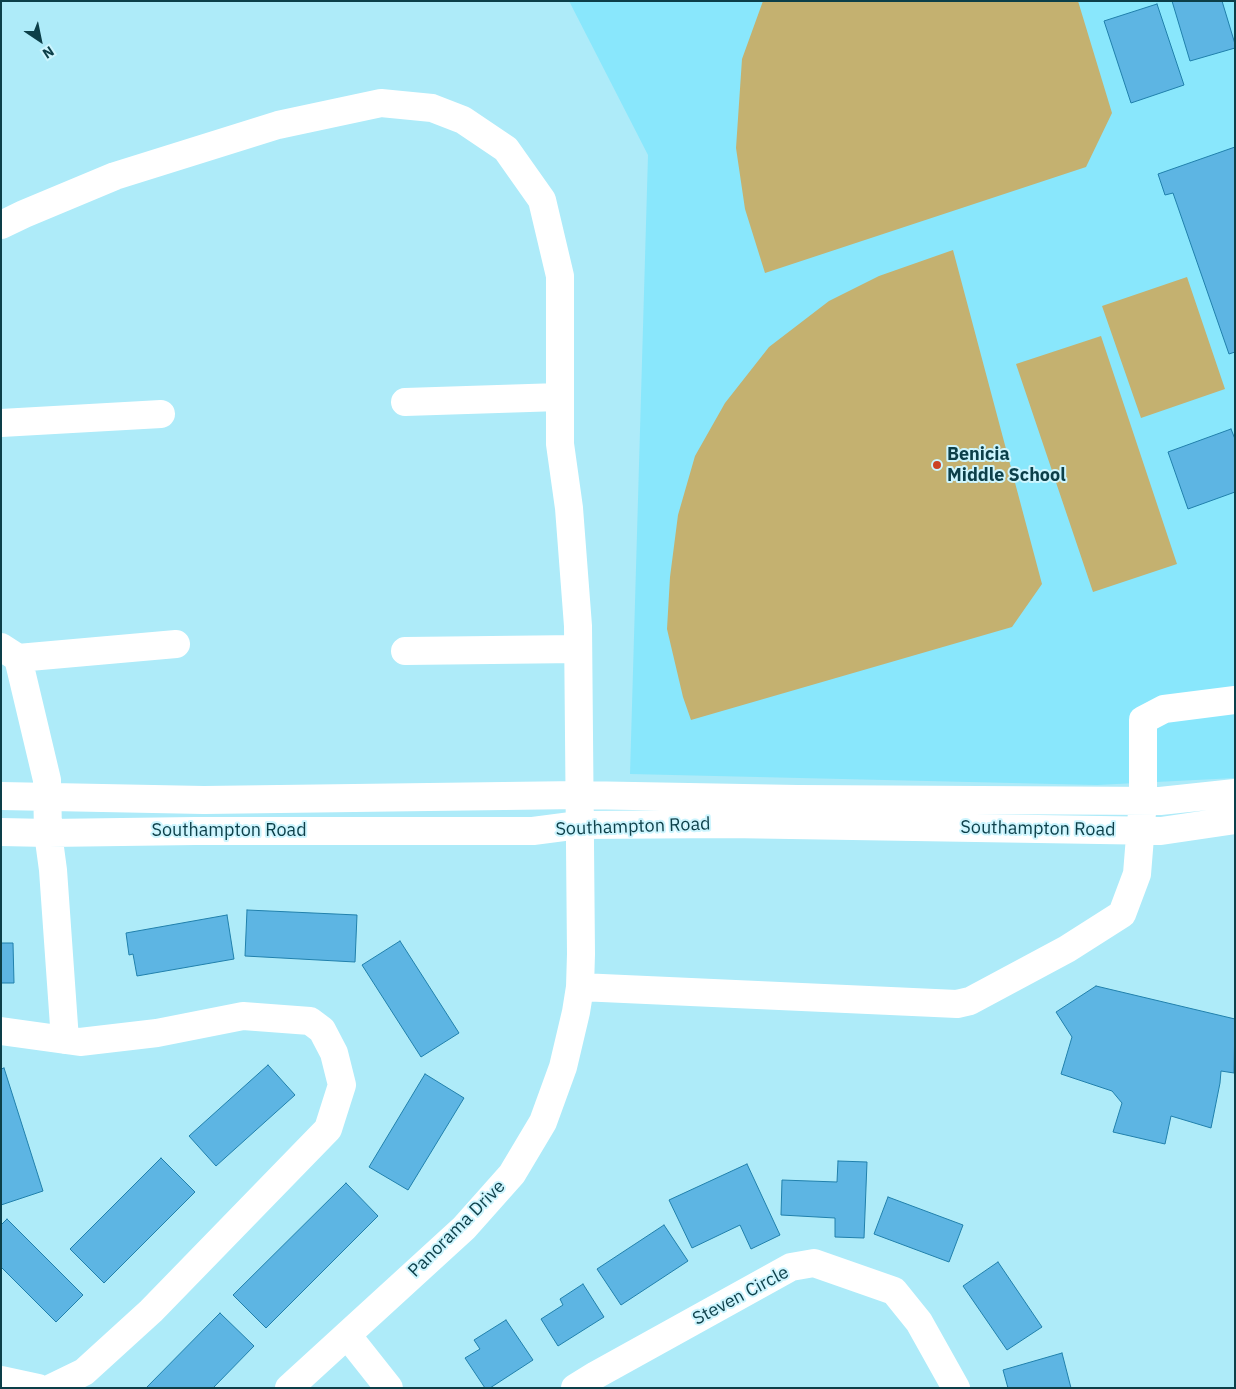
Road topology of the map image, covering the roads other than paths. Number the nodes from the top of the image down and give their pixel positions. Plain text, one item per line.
1 (1, 225) edge
2 (560, 397) junction
3 (405, 402) dead end
4 (161, 414) dead end
5 (1, 422) edge
6 (176, 644) dead end
7 (578, 649) junction
8 (405, 651) dead end
9 (10, 653) edge
10 (1235, 700) edge
11 (1235, 794) edge
12 (579, 795) junction
13 (1, 796) edge
14 (48, 796) junction
15 (1143, 800) junction
16 (1235, 820) edge
17 (579, 825) junction
18 (1140, 830) junction
19 (1, 832) edge
20 (48, 833) junction
21 (580, 987) junction
22 (1, 1031) edge
23 (65, 1040) junction
24 (347, 1335) junction
25 (1, 1380) edge
26 (38, 1388) edge
27 (51, 1388) edge
28 (290, 1388) edge
29 (389, 1388) edge
30 (575, 1388) edge
31 (956, 1388) edge

1 - 2 street, Panorama Drive
2 - 3 street
2 - 7 street, Panorama Drive
4 - 5 street
6 - 9 street
7 - 8 street
7 - 12 street, Panorama Drive
9 - 14 street
10 - 15 street
11 - 15 street, Southampton Road
12 - 14 street, Southampton Road
12 - 15 street, Southampton Road
12 - 17 street, Panorama Drive
13 - 14 street, Southampton Road
14 - 20 street
15 - 18 street
16 - 18 street, Southampton Road
17 - 18 street, Southampton Road
17 - 20 street, Southampton Road
17 - 21 street, Panorama Drive
18 - 21 street
19 - 20 street, Southampton Road
20 - 23 street
21 - 24 street, Panorama Drive
22 - 23 street
23 - 27 street
24 - 28 street, Panorama Drive
24 - 29 street
25 - 26 street
30 - 31 street, Steven Circle

